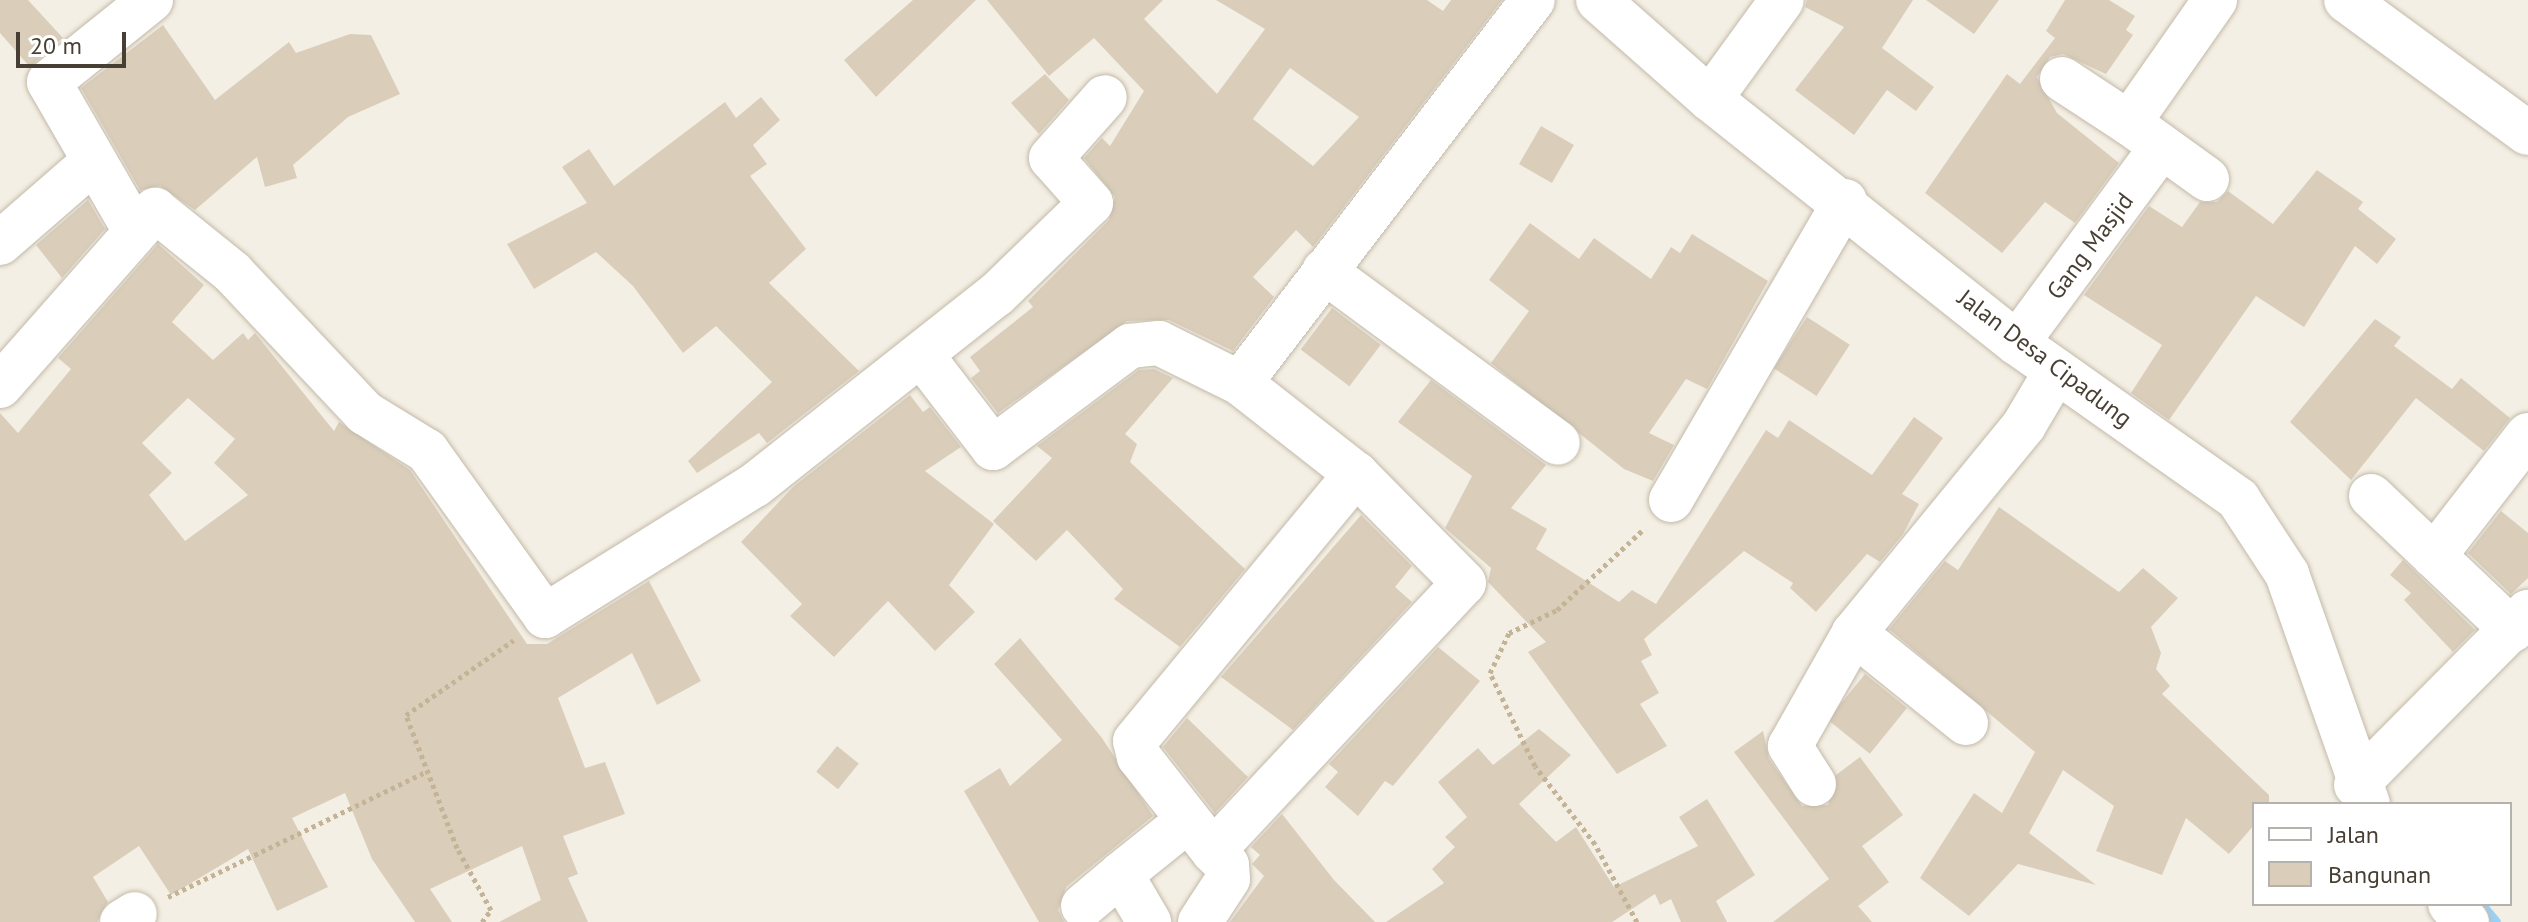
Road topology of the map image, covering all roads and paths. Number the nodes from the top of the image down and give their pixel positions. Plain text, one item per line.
1 (151, 0) edge
2 (1533, 0) edge
3 (1598, 0) edge
4 (1782, 0) edge
5 (2215, 0) edge
6 (2346, 0) edge
7 (2062, 79) dead end
8 (1105, 97) dead end
9 (1710, 99) junction
10 (2528, 133) edge
11 (2145, 135) junction
12 (91, 164) junction
13 (2207, 179) dead end
14 (1845, 201) junction
15 (135, 231) junction
16 (0, 243) edge
17 (1324, 271) junction
18 (2017, 343) junction
19 (923, 357) junction
20 (2056, 371) junction
21 (1240, 383) junction
22 (0, 386) edge
23 (2528, 435) edge
24 (1558, 443) dead end
25 (1356, 474) junction
26 (2371, 496) dead end
27 (1671, 500) joint
28 (2434, 556) junction
29 (545, 616) junction
30 (2520, 621) edge
31 (1854, 633) junction
32 (1966, 723) dead end
33 (427, 771) junction
34 (1814, 784) dead end
35 (2362, 795) edge
36 (1199, 837) junction
37 (1121, 874) junction
38 (1083, 906) dead end
39 (2452, 906) edge
40 (128, 918) edge
41 (482, 922) edge
42 (1149, 922) edge
43 (1200, 922) edge
44 (1637, 922) edge
45 (2467, 922) edge

1 - 12 street
2 - 17 street
3 - 9 street, Jalan Desa Cipadung
4 - 9 street
5 - 11 street, Gang Masjid
6 - 10 street
7 - 11 street
8 - 19 street
9 - 14 street, Jalan Desa Cipadung
11 - 13 street
11 - 18 street, Gang Masjid
12 - 15 street
12 - 16 street
14 - 18 street, Jalan Desa Cipadung
14 - 27 street
15 - 22 street
15 - 29 street
17 - 21 street
17 - 24 street
18 - 20 street, Jalan Desa Cipadung
19 - 21 street
19 - 29 street
20 - 31 street
20 - 35 street, Jalan Desa Cipadung
21 - 25 street
23 - 28 street
25 - 36 street
25 - 36 street
26 - 28 street
27 - 44 path
28 - 30 street
29 - 33 path
30 - 35 street
31 - 32 street
31 - 34 street
33 - 40 path
33 - 41 path
36 - 37 street
36 - 43 street
37 - 38 street
37 - 42 street
39 - 45 street

